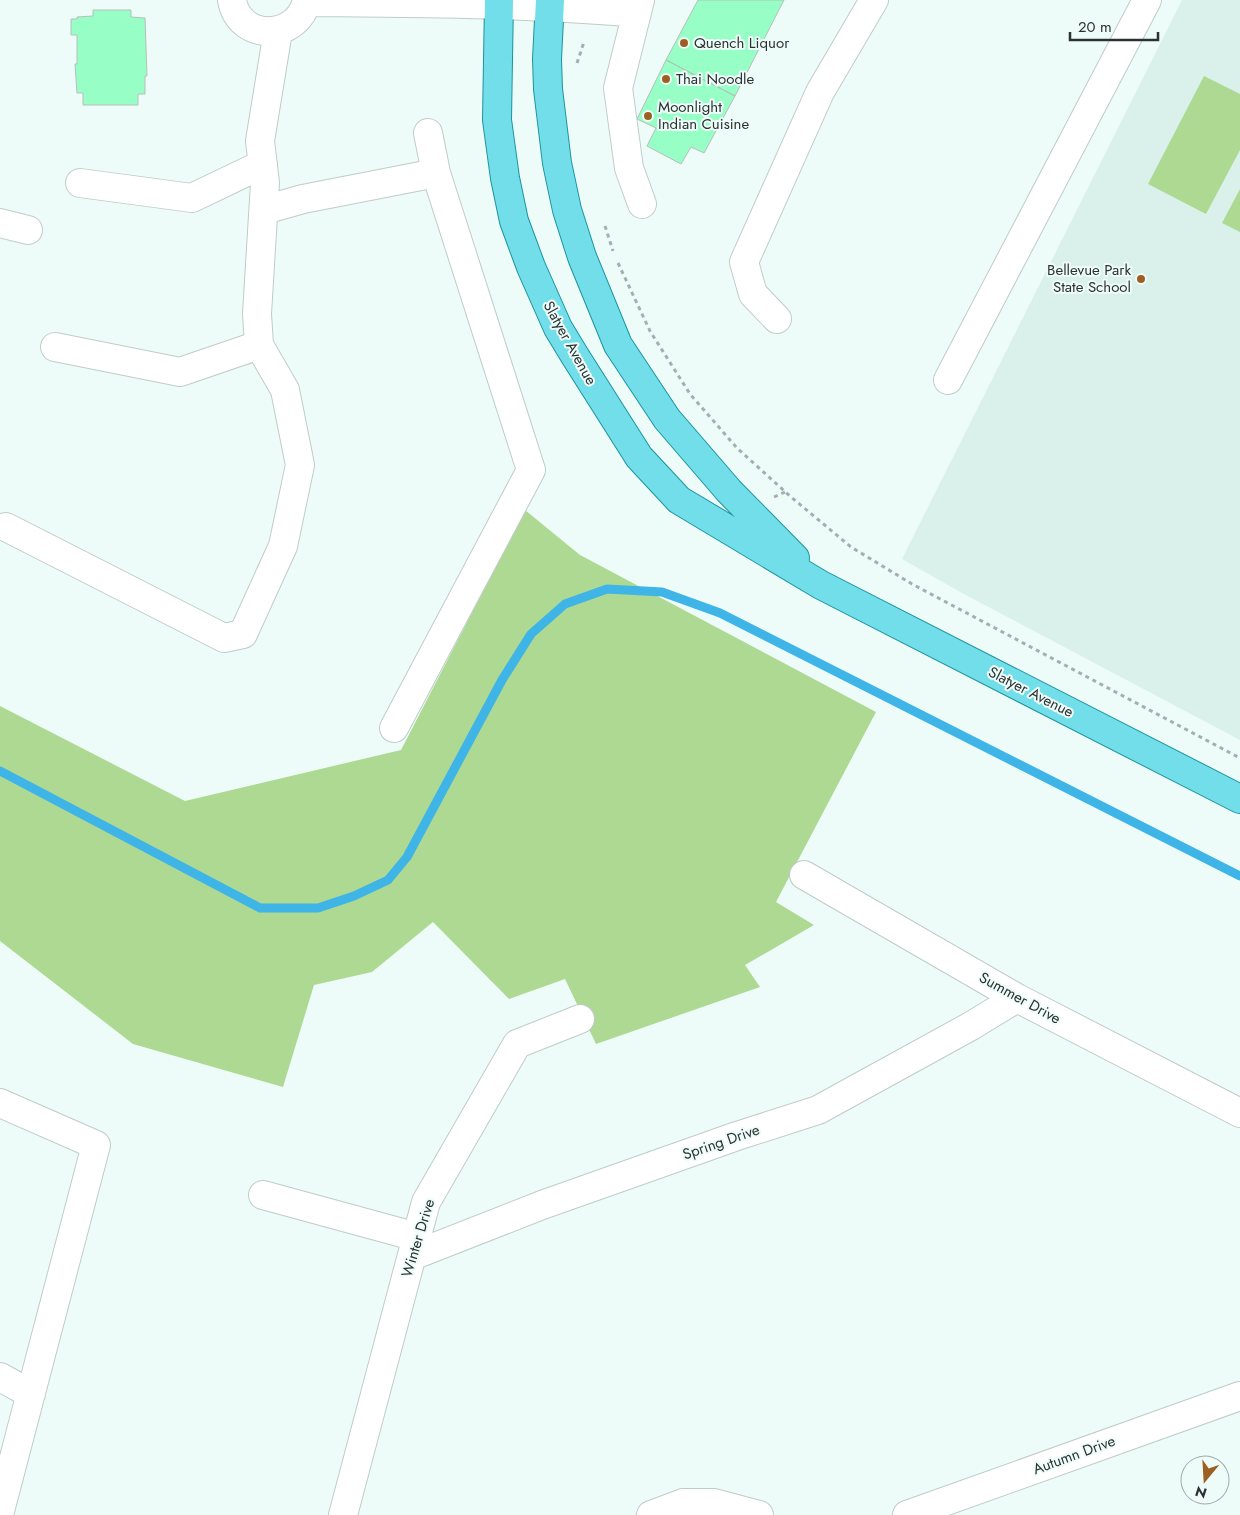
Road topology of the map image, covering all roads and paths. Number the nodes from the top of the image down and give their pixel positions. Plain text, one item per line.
1 (232, 0) edge
2 (874, 0) edge
3 (1147, 0) edge
4 (307, 1) edge
5 (499, 2) edge
6 (550, 3) edge
7 (638, 6) edge
8 (278, 31) junction
9 (584, 42) dead end
10 (577, 71) dead end
11 (428, 133) dead end
12 (262, 164) junction
13 (436, 173) junction
14 (80, 183) dead end
15 (642, 204) dead end
16 (264, 210) junction
17 (603, 220) dead end
18 (0, 223) edge
19 (28, 230) dead end
20 (777, 319) dead end
21 (259, 345) junction
22 (56, 347) dead end
23 (948, 380) dead end
24 (6, 527) dead end
25 (821, 585) junction
26 (394, 728) dead end
27 (1240, 758) edge
28 (1240, 799) edge
29 (804, 874) dead end
30 (1016, 998) junction
31 (580, 1020) dead end
32 (0, 1103) edge
33 (1240, 1113) edge
34 (263, 1195) dead end
35 (415, 1246) junction
36 (0, 1378) edge
37 (31, 1394) junction
38 (1240, 1396) edge
39 (0, 1511) edge
40 (344, 1515) edge
41 (651, 1515) edge
42 (759, 1515) edge
43 (907, 1515) edge

1 - 8 street
2 - 20 street
3 - 23 street
4 - 5 street
4 - 8 street
5 - 6 street
5 - 25 main road, Slatyer Avenue
6 - 7 street
6 - 25 main road, Slatyer Avenue
7 - 15 street
8 - 12 street
9 - 10 path
11 - 13 street
12 - 14 street
12 - 16 street
13 - 16 street
13 - 26 street
16 - 21 street
17 - 27 path
18 - 19 street
21 - 22 street
21 - 24 street
25 - 28 main road, Slatyer Avenue
29 - 30 street, Summer Drive
30 - 33 street, Summer Drive
30 - 35 street, Spring Drive
31 - 35 street, Winter Drive
32 - 37 street
34 - 35 street
35 - 40 street, Winter Drive
36 - 37 street
37 - 39 street
38 - 43 street, Autumn Drive
41 - 42 street

